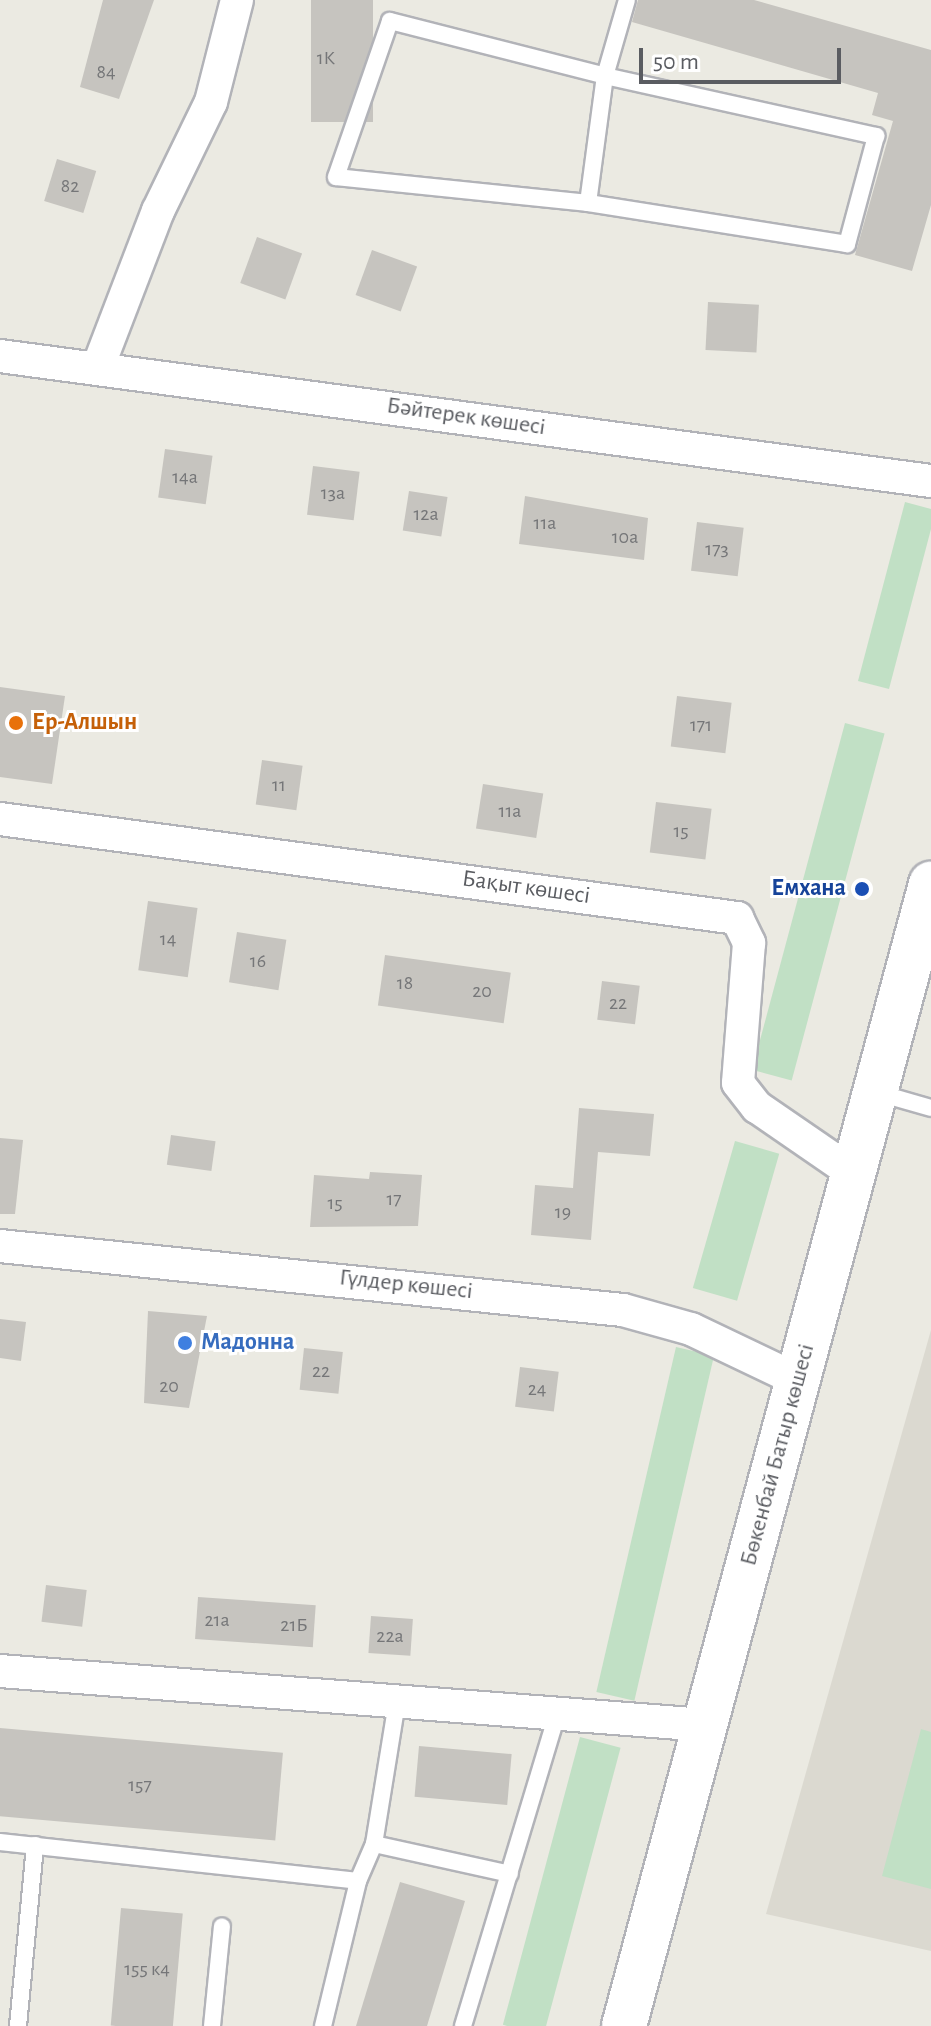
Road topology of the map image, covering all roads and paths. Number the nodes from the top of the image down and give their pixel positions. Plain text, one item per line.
1 (237, 0) edge
2 (627, 0) edge
3 (605, 76) junction
4 (588, 203) junction
5 (0, 356) edge
6 (98, 367) junction
7 (931, 481) edge
8 (0, 819) edge
9 (931, 884) edge
10 (873, 1092) junction
11 (931, 1108) edge
12 (853, 1173) junction
13 (0, 1246) edge
14 (798, 1380) junction
15 (0, 1671) edge
16 (397, 1702) junction
17 (557, 1714) junction
18 (705, 1725) junction
19 (0, 1842) edge
20 (374, 1844) junction
21 (35, 1845) junction
22 (510, 1874) junction
23 (358, 1881) junction
24 (222, 1926) dead end
25 (18, 2026) edge
26 (212, 2026) edge
27 (323, 2026) edge
28 (463, 2026) edge
29 (624, 2026) edge

1 - 6 street
2 - 3 lane
3 - 4 lane
3 - 4 lane
3 - 4 lane
5 - 6 street, Бәйтерек көшесі
6 - 7 street, Бәйтерек көшесі
8 - 12 street, Бақыт көшесі
9 - 10 main road, Бөкенбай Батыр көшесі
10 - 11 lane
10 - 12 main road, Бөкенбай Батыр көшесі
12 - 14 main road, Бөкенбай Батыр көшесі
13 - 14 street, Гүлдер көшесі
14 - 18 main road, Бөкенбай Батыр көшесі
15 - 16 street
16 - 17 street
16 - 20 lane
17 - 18 street
17 - 22 lane
18 - 29 main road, Бөкенбай Батыр көшесі
19 - 21 lane
20 - 22 lane
20 - 23 lane
21 - 23 lane
21 - 25 lane
22 - 28 lane
23 - 27 lane
24 - 26 lane

